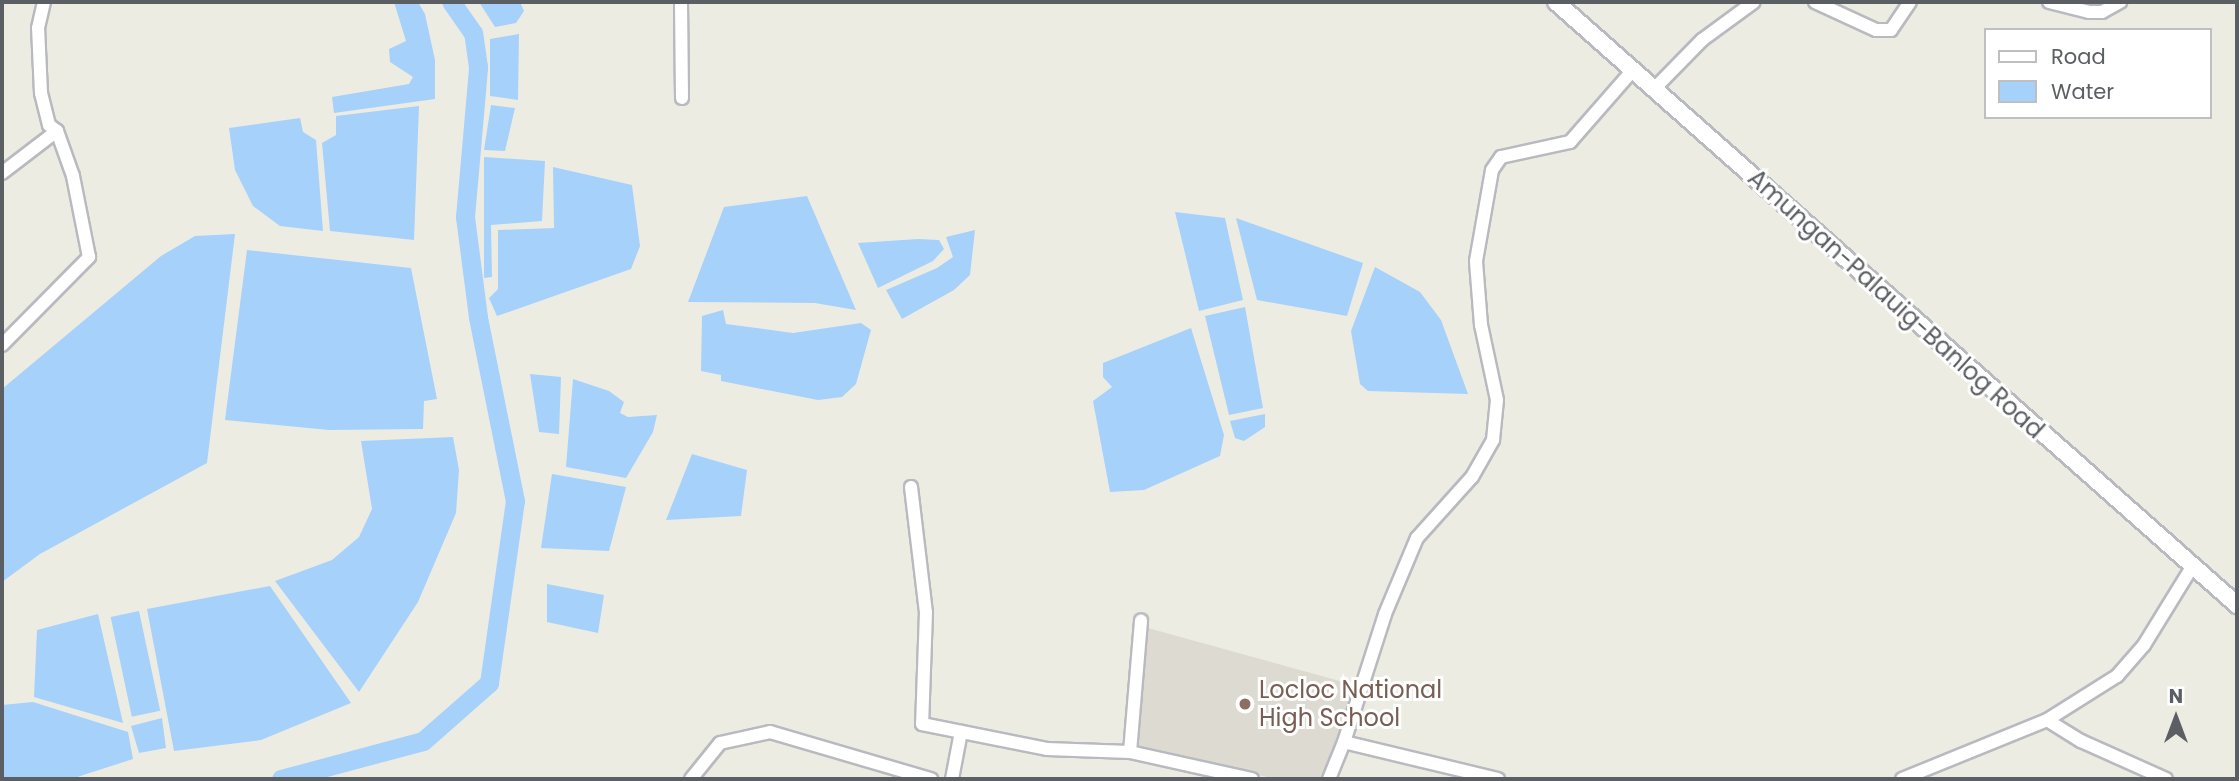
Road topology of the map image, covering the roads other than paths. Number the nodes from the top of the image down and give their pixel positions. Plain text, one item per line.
1 (44, 2) edge
2 (681, 2) edge
3 (1556, 2) edge
4 (1754, 2) edge
5 (1815, 2) edge
6 (1910, 2) edge
7 (2049, 2) edge
8 (2120, 2) edge
9 (1633, 70) junction
10 (1654, 89) junction
11 (682, 98) dead end
12 (57, 131) junction
13 (2, 173) edge
14 (2, 345) edge
15 (911, 487) dead end
16 (2192, 566) junction
17 (2237, 605) edge
18 (1141, 620) dead end
19 (2047, 720) junction
20 (961, 732) junction
21 (1344, 742) junction
22 (1130, 752) junction
23 (691, 779) edge
24 (931, 779) edge
25 (952, 779) edge
26 (1252, 779) edge
27 (1329, 779) edge
28 (1498, 779) edge
29 (1902, 779) edge
30 (2166, 779) edge

1 - 12 street
2 - 11 street
3 - 9 main road, Amungan-Palauig-Banlog Road
4 - 10 street
5 - 6 street
7 - 8 street
9 - 10 main road, Amungan-Palauig-Banlog Road
9 - 21 street
10 - 16 main road, Amungan-Palauig-Banlog Road
12 - 13 street
12 - 14 street
15 - 20 street
16 - 17 main road, Amungan-Palauig-Banlog Road
16 - 19 street
18 - 22 street
19 - 29 street
19 - 30 street
20 - 22 street
20 - 25 street
21 - 27 street
21 - 28 street
22 - 26 street
23 - 24 street

